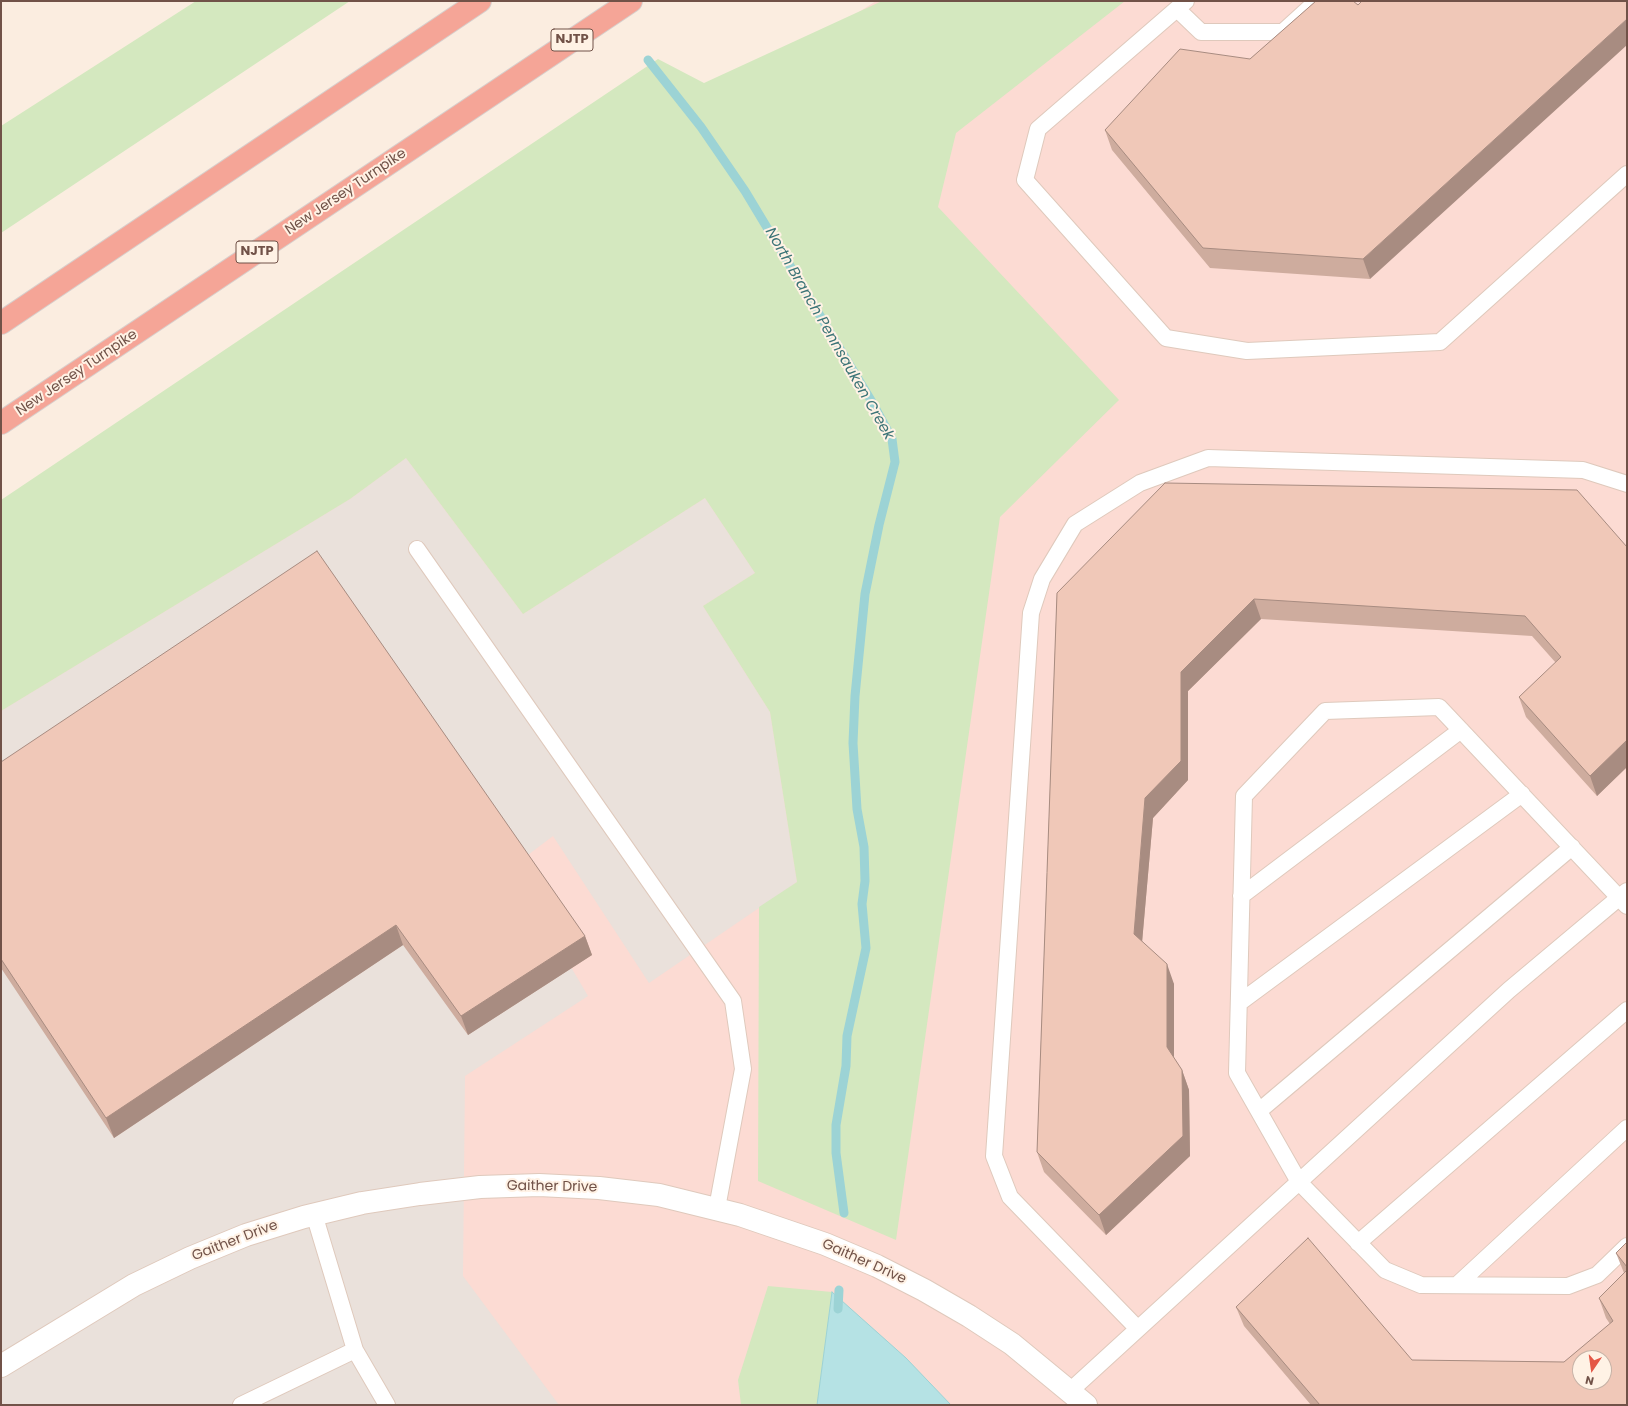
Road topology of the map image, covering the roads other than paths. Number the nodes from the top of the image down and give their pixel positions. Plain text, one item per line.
1 (480, 1) edge
2 (631, 1) edge
3 (1316, 1) edge
4 (1182, 5) edge
5 (1627, 174) edge
6 (1, 323) edge
7 (1, 423) edge
8 (1627, 484) edge
9 (417, 549) dead end
10 (1461, 730) junction
11 (1522, 794) junction
12 (1572, 848) junction
13 (1241, 896) junction
14 (1624, 898) edge
15 (1239, 1003) junction
16 (1627, 1010) edge
17 (1259, 1111) junction
18 (1627, 1128) edge
19 (1299, 1182) junction
20 (717, 1208) junction
21 (314, 1214) junction
22 (1358, 1243) junction
23 (1627, 1246) edge
24 (1458, 1285) junction
25 (1138, 1329) junction
26 (355, 1350) junction
27 (1, 1366) edge
28 (1070, 1391) junction
29 (241, 1405) edge
30 (387, 1405) edge
31 (1086, 1405) edge

1 - 6 highway
2 - 7 highway, New Jersey Turnpike / NJTP
3 - 4 lane
4 - 5 lane
8 - 25 lane
9 - 20 lane
10 - 11 lane
10 - 13 lane
10 - 13 lane
11 - 12 lane
11 - 15 lane
12 - 14 lane
12 - 17 lane
13 - 15 lane
14 - 19 lane
15 - 17 lane
16 - 22 lane
17 - 19 lane
18 - 24 lane
19 - 22 lane
19 - 25 lane
20 - 21 street, Gaither Drive
20 - 28 street, Gaither Drive
21 - 26 lane
21 - 27 street, Gaither Drive
22 - 24 lane
23 - 24 lane
25 - 28 lane
26 - 29 lane
26 - 30 lane
28 - 31 street, Gaither Drive

